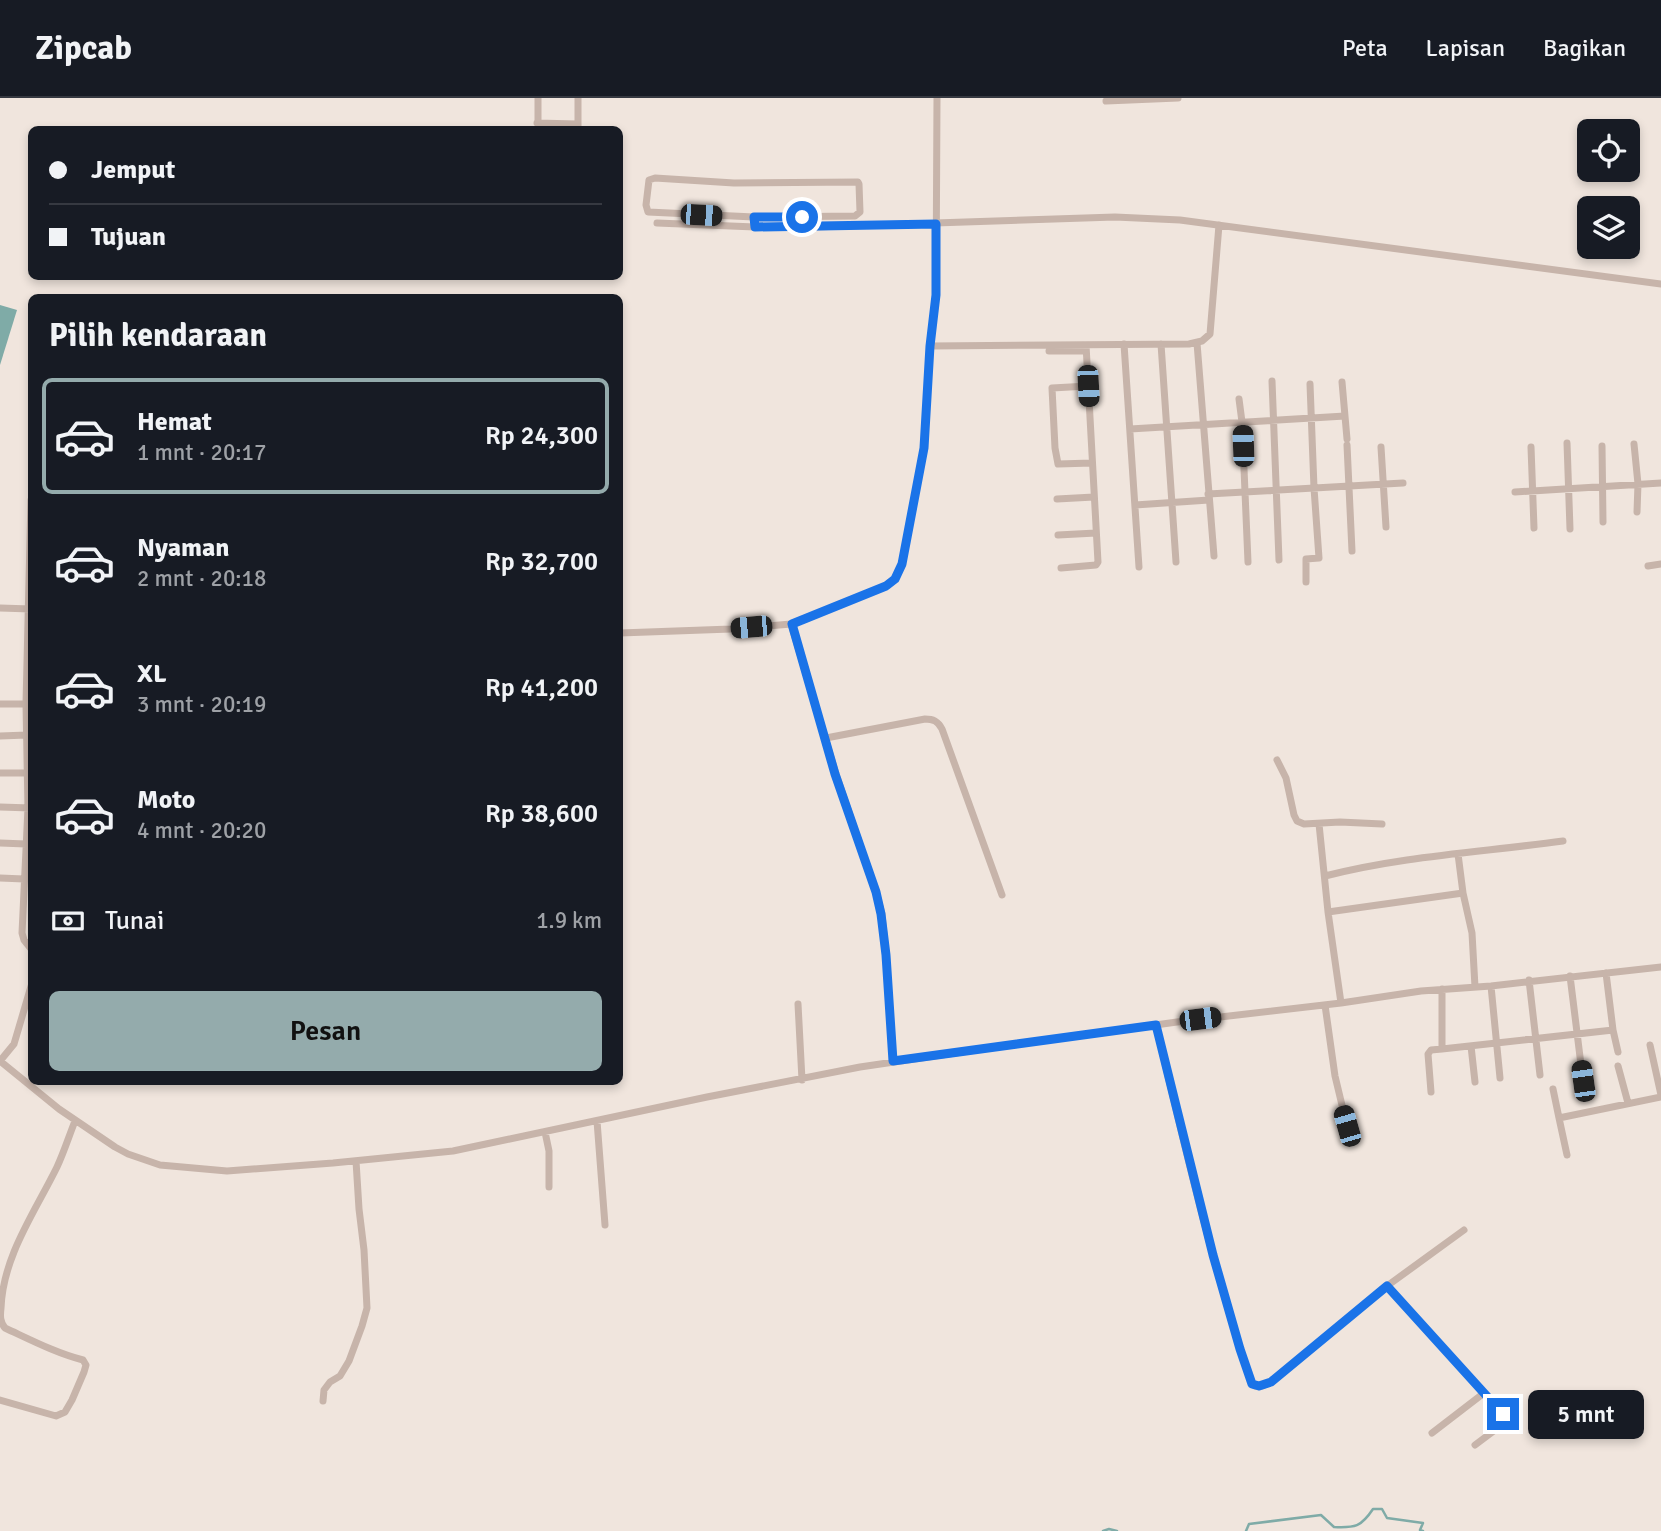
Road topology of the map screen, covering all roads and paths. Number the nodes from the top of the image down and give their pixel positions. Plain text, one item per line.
1 (538, 98) edge
2 (578, 98) edge
3 (937, 98) edge
4 (1178, 98) edge
5 (1106, 101) dead end
6 (537, 126) edge
7 (578, 126) edge
8 (754, 217) junction
9 (657, 222) dead end
10 (936, 224) junction
11 (1219, 225) junction
12 (755, 227) junction
13 (1661, 284) edge
14 (1197, 343) junction
15 (1124, 344) junction
16 (1161, 344) junction
17 (930, 346) junction
18 (1086, 348) junction
19 (1049, 351) dead end
20 (1272, 381) dead end
21 (1342, 382) dead end
22 (1310, 384) dead end
23 (1088, 386) junction
24 (1239, 400) dead end
25 (1346, 416) junction
26 (1311, 418) junction
27 (1274, 421) junction
28 (1242, 422) junction
29 (1203, 425) junction
30 (1167, 427) junction
31 (1130, 429) junction
32 (1567, 443) dead end
33 (1634, 444) dead end
34 (1602, 446) dead end
35 (1381, 447) dead end
36 (1531, 447) dead end
37 (1092, 463) junction
38 (1403, 483) dead end
39 (1661, 483) edge
40 (1383, 484) junction
41 (1637, 484) junction
42 (1349, 486) junction
43 (1603, 487) junction
44 (1314, 488) junction
45 (1569, 489) junction
46 (1276, 490) junction
47 (1534, 491) junction
48 (1244, 492) junction
49 (1515, 492) dead end
50 (1094, 497) junction
51 (1208, 497) junction
52 (1057, 499) dead end
53 (1172, 503) junction
54 (1135, 505) junction
55 (1637, 512) dead end
56 (1603, 522) dead end
57 (1386, 527) dead end
58 (1534, 528) dead end
59 (1570, 529) dead end
60 (1096, 533) junction
61 (1058, 535) dead end
62 (1352, 551) dead end
63 (1214, 556) dead end
64 (1279, 560) dead end
65 (1176, 562) dead end
66 (1248, 562) dead end
67 (1661, 564) edge
68 (1648, 566) dead end
69 (1139, 567) dead end
70 (1061, 568) dead end
71 (1306, 582) dead end
72 (0, 608) edge
73 (28, 609) edge
74 (792, 624) junction
75 (623, 633) edge
76 (0, 704) edge
77 (28, 704) edge
78 (28, 720) edge
79 (27, 735) junction
80 (0, 736) edge
81 (826, 738) junction
82 (1277, 760) dead end
83 (0, 773) edge
84 (27, 774) junction
85 (28, 785) edge
86 (0, 807) edge
87 (28, 808) edge
88 (1319, 824) junction
89 (1382, 824) dead end
90 (28, 826) edge
91 (1563, 841) dead end
92 (0, 843) edge
93 (26, 844) junction
94 (1458, 854) junction
95 (1325, 876) junction
96 (0, 878) edge
97 (24, 878) junction
98 (1464, 893) junction
99 (1002, 895) dead end
100 (1328, 912) junction
101 (28, 945) edge
102 (1661, 967) edge
103 (1606, 973) junction
104 (1570, 976) junction
105 (1529, 981) junction
106 (1491, 986) junction
107 (1475, 987) junction
108 (1442, 989) junction
109 (28, 997) edge
110 (1341, 1003) junction
111 (799, 1004) dead end
112 (1325, 1005) junction
113 (1156, 1025) junction
114 (1613, 1030) junction
115 (1577, 1034) junction
116 (1537, 1038) junction
117 (1497, 1044) junction
118 (1650, 1045) dead end
119 (1471, 1046) junction
120 (1442, 1049) junction
121 (1618, 1052) dead end
122 (0, 1061) edge
123 (893, 1061) junction
124 (1618, 1066) dead end
125 (1540, 1076) dead end
126 (1500, 1078) dead end
127 (802, 1080) junction
128 (1583, 1081) dead end
129 (1475, 1082) dead end
130 (1553, 1089) dead end
131 (1431, 1091) dead end
132 (1661, 1096) edge
133 (1628, 1103) junction
134 (1559, 1118) junction
135 (75, 1121) junction
136 (597, 1121) junction
137 (1347, 1126) dead end
138 (545, 1132) junction
139 (1567, 1155) dead end
140 (356, 1161) junction
141 (549, 1187) dead end
142 (606, 1225) dead end
143 (1464, 1230) dead end
144 (1387, 1286) junction
145 (1484, 1392) junction
146 (0, 1400) edge
147 (323, 1401) dead end
148 (1432, 1433) dead end
149 (1475, 1445) dead end

1 - 6 street
2 - 7 street
3 - 10 street
4 - 5 street
8 - 8 street
8 - 12 street
9 - 12 street
10 - 11 street
10 - 12 street
10 - 17 street
11 - 13 street
11 - 14 street
14 - 16 street
14 - 29 street
15 - 16 street
15 - 18 street
15 - 31 street
16 - 30 street
17 - 18 street
17 - 74 street
18 - 19 street
18 - 23 street
20 - 27 street
21 - 25 street
22 - 26 street
23 - 37 street
23 - 37 street
24 - 28 street
25 - 26 street
25 - 42 street
26 - 27 street
26 - 44 street
27 - 28 street
27 - 46 street
28 - 29 street
28 - 48 street
29 - 30 street
29 - 51 street
30 - 31 street
30 - 53 street
31 - 54 street
32 - 45 street
33 - 41 street
34 - 43 street
35 - 40 street
36 - 47 street
37 - 50 street
38 - 40 street
39 - 41 street
40 - 42 street
40 - 57 street
41 - 43 street
41 - 55 street
42 - 44 street
42 - 62 street
43 - 45 street
43 - 56 street
44 - 46 street
44 - 71 street
45 - 47 street
45 - 59 street
46 - 48 street
46 - 64 street
47 - 49 street
47 - 58 street
48 - 51 street
48 - 66 street
50 - 52 street
50 - 60 street
51 - 53 street
51 - 63 street
53 - 54 street
53 - 65 street
54 - 69 street
60 - 61 street
60 - 70 street
67 - 68 street
72 - 73 street
74 - 75 street
74 - 81 street
76 - 77 street
78 - 79 street
79 - 80 street
79 - 84 street
81 - 99 street
81 - 123 street
82 - 88 street
83 - 84 street
84 - 85 street
86 - 87 street
88 - 89 street
88 - 95 street
90 - 93 street
91 - 94 street
92 - 93 street
93 - 97 street
94 - 95 street
94 - 98 street
95 - 100 street
96 - 97 street
97 - 101 street
98 - 100 street
98 - 107 street
100 - 110 street
102 - 103 street
103 - 104 street
103 - 114 street
104 - 105 street
104 - 115 street
105 - 106 street
105 - 116 street
106 - 107 street
106 - 117 street
107 - 108 street
108 - 110 street
108 - 120 street
109 - 122 street
110 - 112 street
111 - 127 street
112 - 113 street
112 - 137 street
113 - 123 street
113 - 144 street
114 - 115 street
114 - 121 street
115 - 116 street
115 - 128 street
116 - 117 street
116 - 125 street
117 - 119 street
117 - 126 street
118 - 132 street
119 - 120 street
119 - 129 street
120 - 131 street
122 - 135 street
123 - 127 street
124 - 133 street
127 - 136 street
130 - 134 street
132 - 133 street
133 - 134 street
134 - 139 street
135 - 140 street
135 - 146 street
136 - 138 street
136 - 142 street
138 - 140 street
138 - 141 street
140 - 147 street
143 - 144 street
144 - 145 street
145 - 148 street
145 - 149 street

